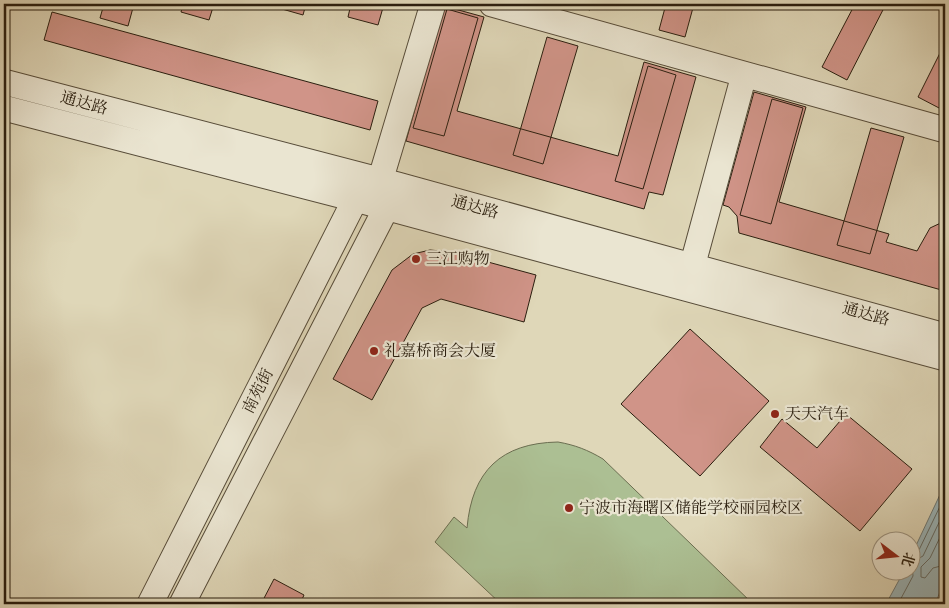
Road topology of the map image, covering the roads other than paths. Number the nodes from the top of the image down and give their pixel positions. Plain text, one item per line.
1 (433, 4) edge
2 (492, 4) edge
3 (744, 75) junction
4 (4, 82) edge
5 (4, 108) edge
6 (945, 130) edge
7 (375, 186) junction
8 (386, 208) junction
9 (692, 266) junction
10 (945, 336) edge
11 (945, 358) edge
12 (150, 604) edge
13 (182, 604) edge

1 - 7 street, 南苑街
2 - 3 street
3 - 6 street
3 - 9 street
4 - 7 street, 通达路
5 - 7 street, 通达路
7 - 8 street, 通达路
7 - 9 street, 通达路
7 - 12 street, 南苑街
8 - 11 street, 通达路
8 - 13 street, 南苑街
9 - 10 street, 通达路

